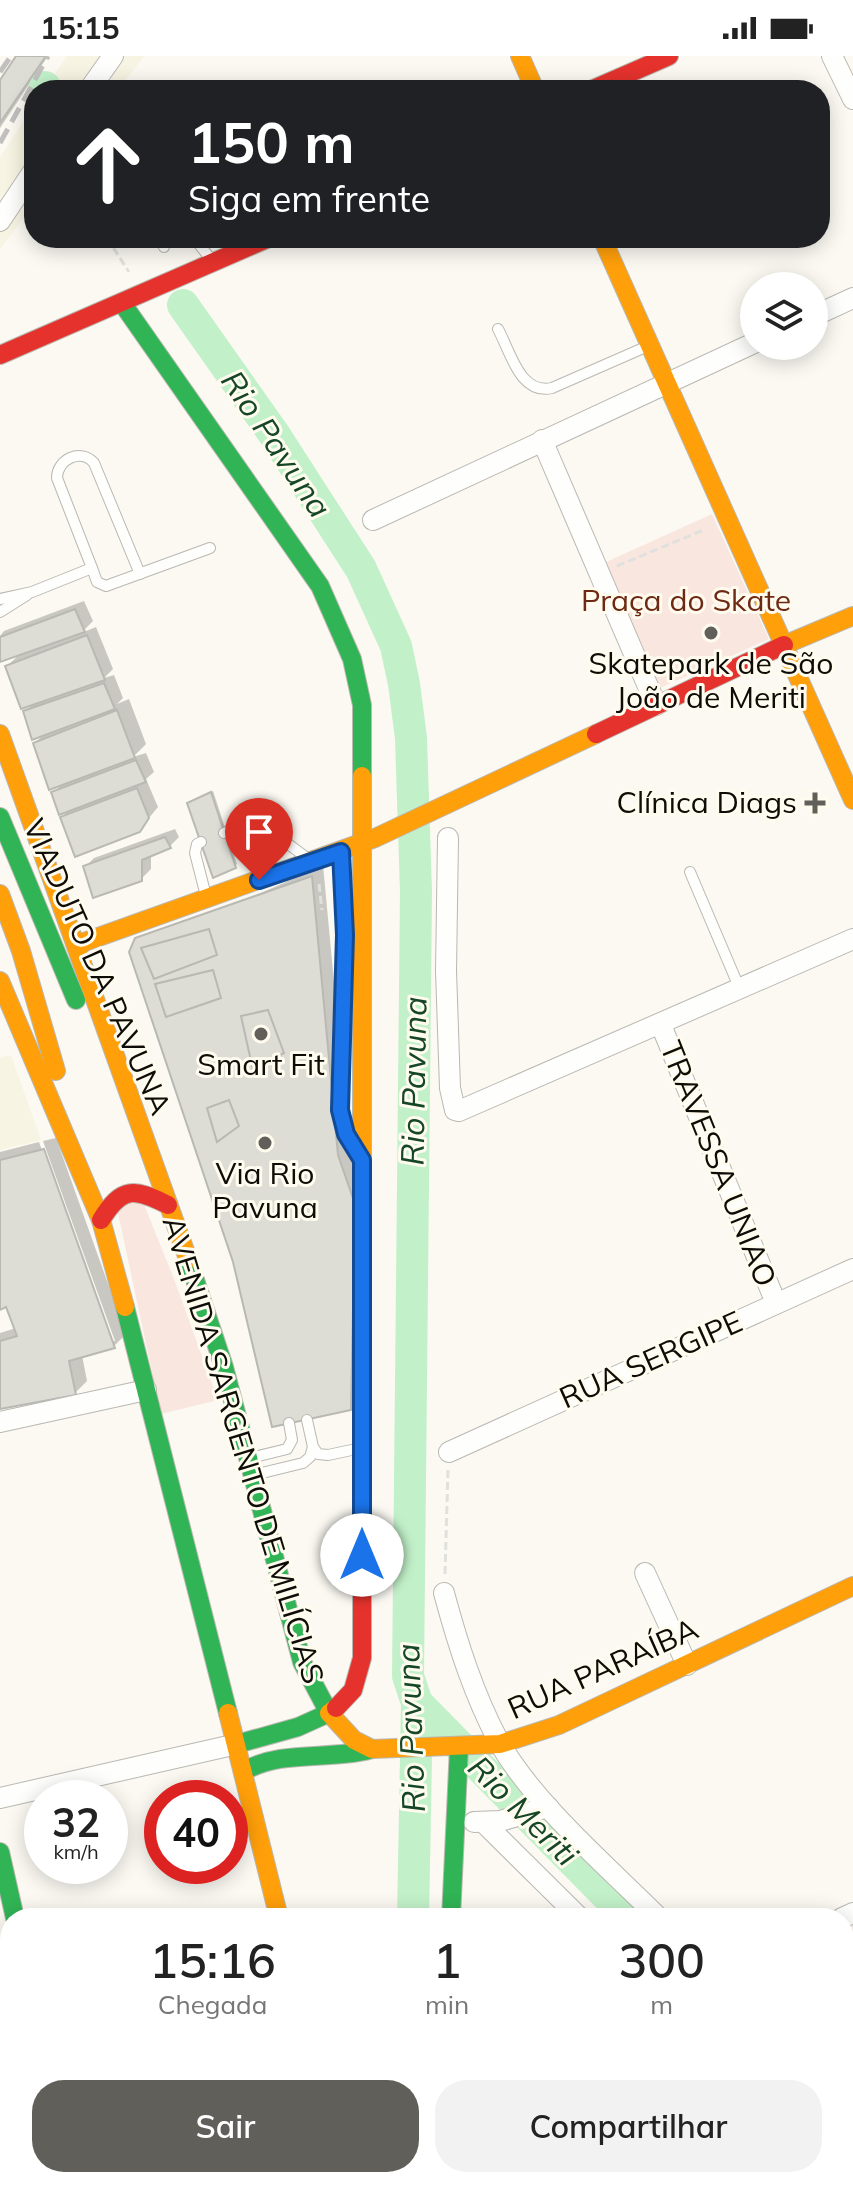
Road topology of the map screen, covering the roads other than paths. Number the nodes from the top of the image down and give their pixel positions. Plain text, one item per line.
1 (113, 56) edge
2 (520, 56) edge
3 (669, 56) edge
4 (832, 56) edge
5 (96, 80) edge
6 (531, 80) edge
7 (614, 80) edge
8 (853, 99) edge
9 (24, 185) edge
10 (0, 221) edge
11 (200, 248) edge
12 (247, 248) edge
13 (606, 248) edge
14 (210, 265) junction
15 (133, 298) junction
16 (853, 298) edge
17 (828, 310) edge
18 (498, 329) dead end
19 (650, 345) junction
20 (740, 349) edge
21 (0, 355) edge
22 (667, 383) junction
23 (542, 440) junction
24 (373, 520) dead end
25 (210, 548) dead end
26 (92, 568) junction
27 (140, 574) junction
28 (32, 592) junction
29 (0, 599) edge
30 (0, 612) edge
31 (853, 616) edge
32 (784, 645) junction
33 (656, 705) junction
34 (0, 734) edge
35 (853, 800) edge
36 (0, 817) edge
37 (224, 833) dead end
38 (448, 838) dead end
39 (201, 842) dead end
40 (361, 844) junction
41 (341, 852) junction
42 (311, 861) junction
43 (690, 872) dead end
44 (0, 894) edge
45 (207, 898) junction
46 (853, 939) edge
47 (76, 945) junction
48 (0, 981) edge
49 (739, 987) junction
50 (661, 1025) junction
51 (143, 1139) junction
52 (362, 1160) junction
53 (80, 1170) junction
54 (168, 1205) junction
55 (101, 1220) junction
56 (853, 1269) edge
57 (776, 1303) junction
58 (146, 1390) junction
59 (307, 1420) dead end
60 (0, 1422) edge
61 (289, 1423) dead end
62 (313, 1447) junction
63 (363, 1447) junction
64 (449, 1452) road end
65 (250, 1467) junction
66 (645, 1573) dead end
67 (853, 1586) edge
68 (444, 1593) road end
69 (687, 1665) junction
70 (329, 1713) junction
71 (237, 1744) junction
72 (500, 1744) junction
73 (372, 1749) junction
74 (455, 1752) junction
75 (244, 1771) junction
76 (0, 1798) edge
77 (544, 1809) junction
78 (456, 1818) junction
79 (491, 1822) junction
80 (0, 1852) edge
81 (13, 1908) edge
82 (277, 1908) edge
83 (452, 1908) edge
84 (571, 1908) edge
85 (648, 1908) edge

1 - 5 street
2 - 6 main road
3 - 7 main road
4 - 8 street
9 - 10 street
11 - 14 lane
12 - 14 main road
13 - 19 main road
14 - 15 main road
15 - 21 main road
15 - 40 main road
16 - 17 street
18 - 19 lane
19 - 22 main road
20 - 22 street
22 - 23 street
22 - 32 main road
23 - 24 street
23 - 33 street
25 - 27 lane
26 - 27 lane
26 - 27 lane
26 - 28 lane
28 - 29 lane
28 - 30 lane
31 - 32 main road
32 - 33 main road
32 - 35 main road
33 - 40 main road
34 - 47 main road, AVENIDA SARGENTO DE MILÍCIAS
36 - 51 main road, VIADUTO DA PAVUNA
37 - 42 lane
38 - 50 street
39 - 45 lane
40 - 41 main road
40 - 52 main road
41 - 42 main road
41 - 52 lane
42 - 45 main road
43 - 49 lane
44 - 53 main road, VIADUTO DA PAVUNA
45 - 47 main road
46 - 49 street
47 - 51 main road, AVENIDA SARGENTO DE MILÍCIAS
48 - 53 main road
49 - 50 street
50 - 57 street, TRAVESSA UNIAO
51 - 54 main road, AVENIDA SARGENTO DE MILÍCIAS
52 - 63 main road
53 - 55 main road
54 - 55 main road
54 - 65 main road, AVENIDA SARGENTO DE MILÍCIAS
55 - 58 main road
56 - 57 street, RUA SERGIPE
57 - 64 street, RUA SERGIPE
58 - 60 street
58 - 71 main road
59 - 62 lane
61 - 65 lane
62 - 63 lane
62 - 65 lane
63 - 70 main road
65 - 70 main road, AVENIDA SARGENTO DE MILÍCIAS
66 - 69 street
67 - 69 main road, RUA PARAÍBA
68 - 72 street
69 - 72 main road, RUA PARAÍBA
70 - 71 main road
70 - 73 main road
71 - 75 main road
71 - 76 street
72 - 74 main road, RUA PARAÍBA
72 - 77 street
73 - 74 main road, RUA PARAÍBA
73 - 75 main road, RUA PARAÍBA
74 - 78 main road
75 - 82 main road
77 - 79 street
77 - 85 street
78 - 79 street
78 - 83 main road
79 - 84 street
80 - 81 main road

